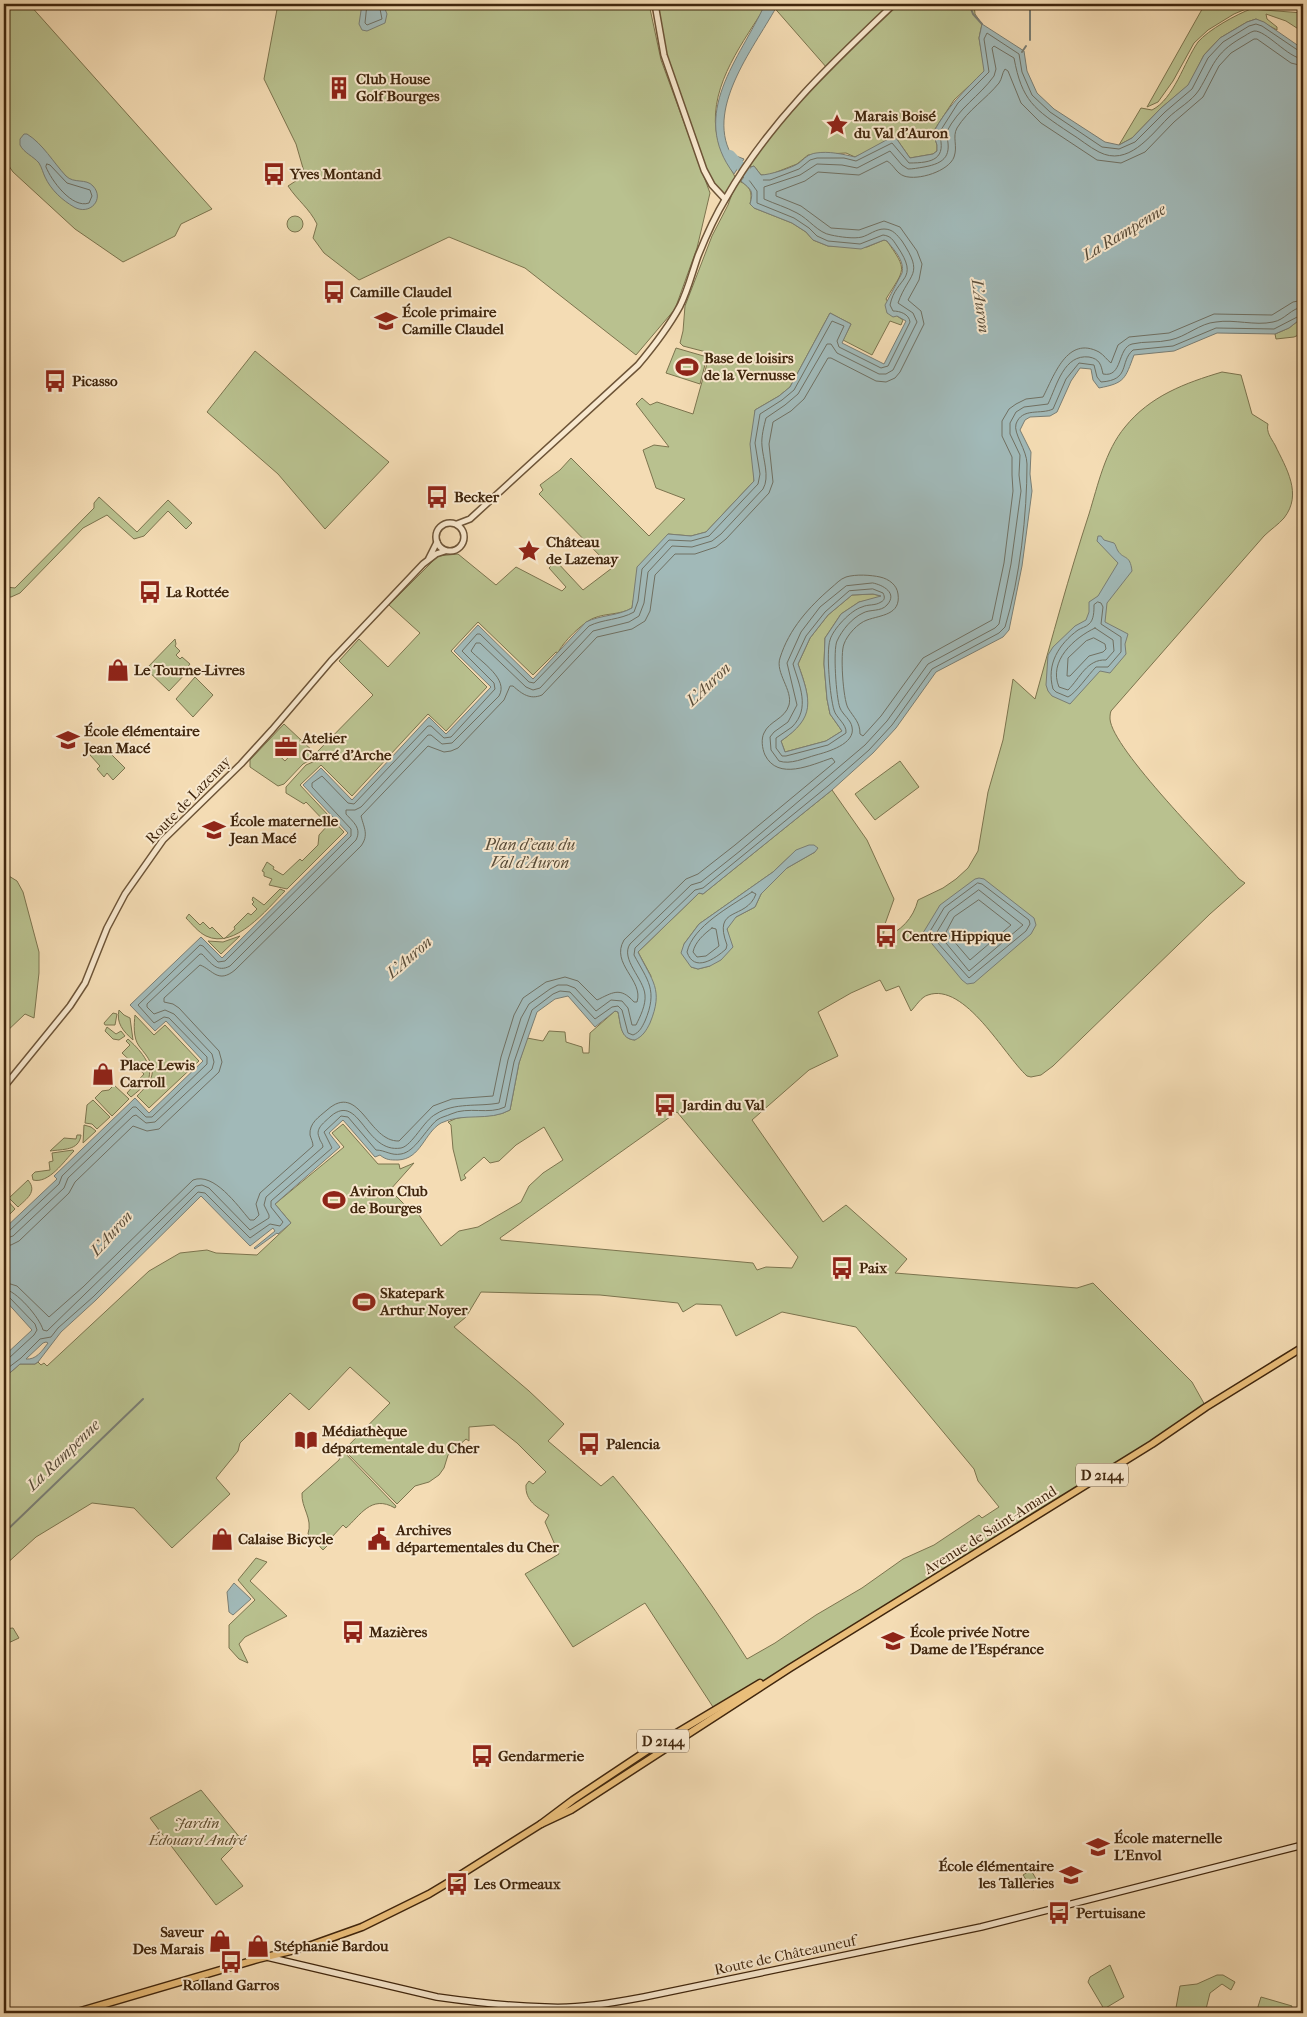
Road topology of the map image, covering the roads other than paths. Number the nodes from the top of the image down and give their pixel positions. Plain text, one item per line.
1 (655, 4) edge
2 (894, 4) edge
3 (725, 199) junction
4 (470, 518) junction
5 (457, 524) junction
6 (464, 533) junction
7 (437, 542) junction
8 (445, 551) junction
9 (428, 558) junction
10 (4, 1087) edge
11 (1303, 1347) edge
12 (790, 1668) junction
13 (680, 1731) junction
14 (684, 1738) junction
15 (648, 1750) junction
16 (653, 1758) junction
17 (541, 1824) junction
18 (1303, 1845) edge
19 (267, 1957) junction
20 (74, 2013) edge

1 - 3 street
2 - 3 street
3 - 4 street
4 - 5 street
4 - 6 street
5 - 6 street
5 - 7 street
6 - 8 street
7 - 8 street
7 - 9 street, Route de Lazenay
8 - 9 street, Route de Lazenay
9 - 10 street, Route de Lazenay
11 - 12 main road, Avenue de Saint-Amand / D 2144
12 - 13 main road, Avenue de Saint-Amand / D 2144
12 - 14 main road, Avenue de Saint-Amand / D 2144
13 - 14 main road
13 - 15 main road, Avenue de Saint-Amand / D 2144
14 - 16 main road, Avenue de Saint-Amand / D 2144
15 - 16 main road
15 - 17 main road, Avenue de Saint-Amand / D 2144
16 - 17 main road, Avenue de Saint-Amand / D 2144
17 - 19 main road, Avenue de Saint-Amand / D 2144
18 - 19 main road, Route de Châteauneuf
19 - 20 main road, Avenue de Saint-Amand

